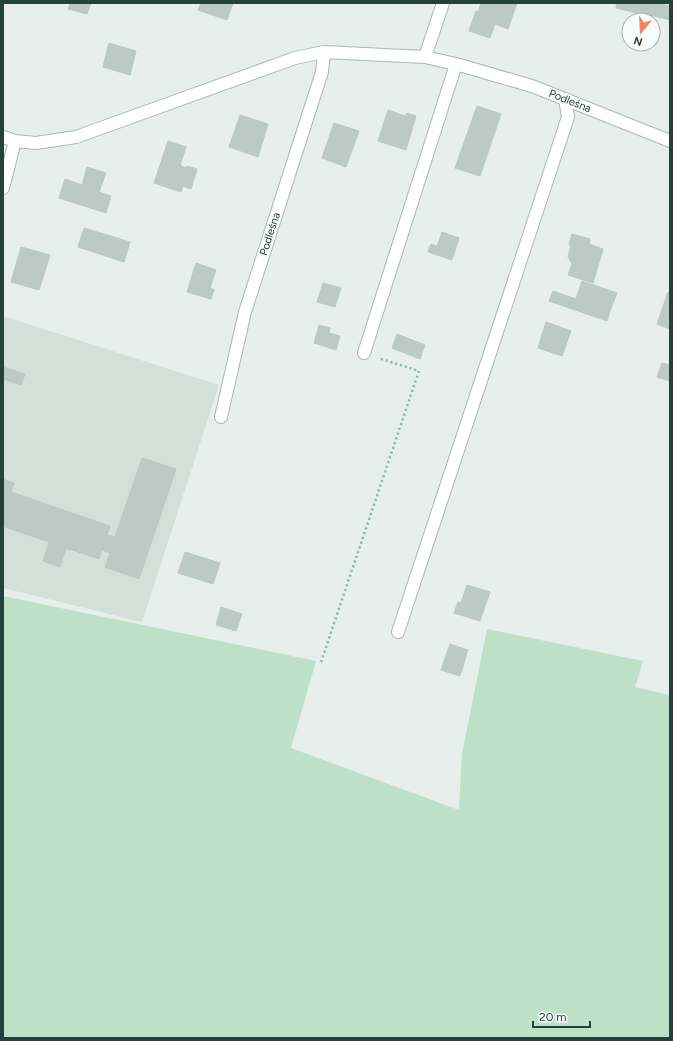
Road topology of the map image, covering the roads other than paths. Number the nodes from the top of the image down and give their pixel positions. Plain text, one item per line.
1 (443, 3) edge
2 (324, 52) junction
3 (425, 57) junction
4 (456, 64) junction
5 (565, 99) junction
6 (3, 137) edge
7 (15, 141) junction
8 (670, 141) edge
9 (3, 188) edge
10 (364, 353) road end
11 (221, 417) dead end
12 (398, 632) dead end

1 - 3 street
2 - 3 street, Podleśna
2 - 7 street, Podleśna
2 - 11 street, Podleśna
3 - 4 street, Podleśna
4 - 5 street, Podleśna
4 - 10 street
5 - 8 street, Podleśna
5 - 12 street
6 - 7 street, Podleśna
7 - 9 street

